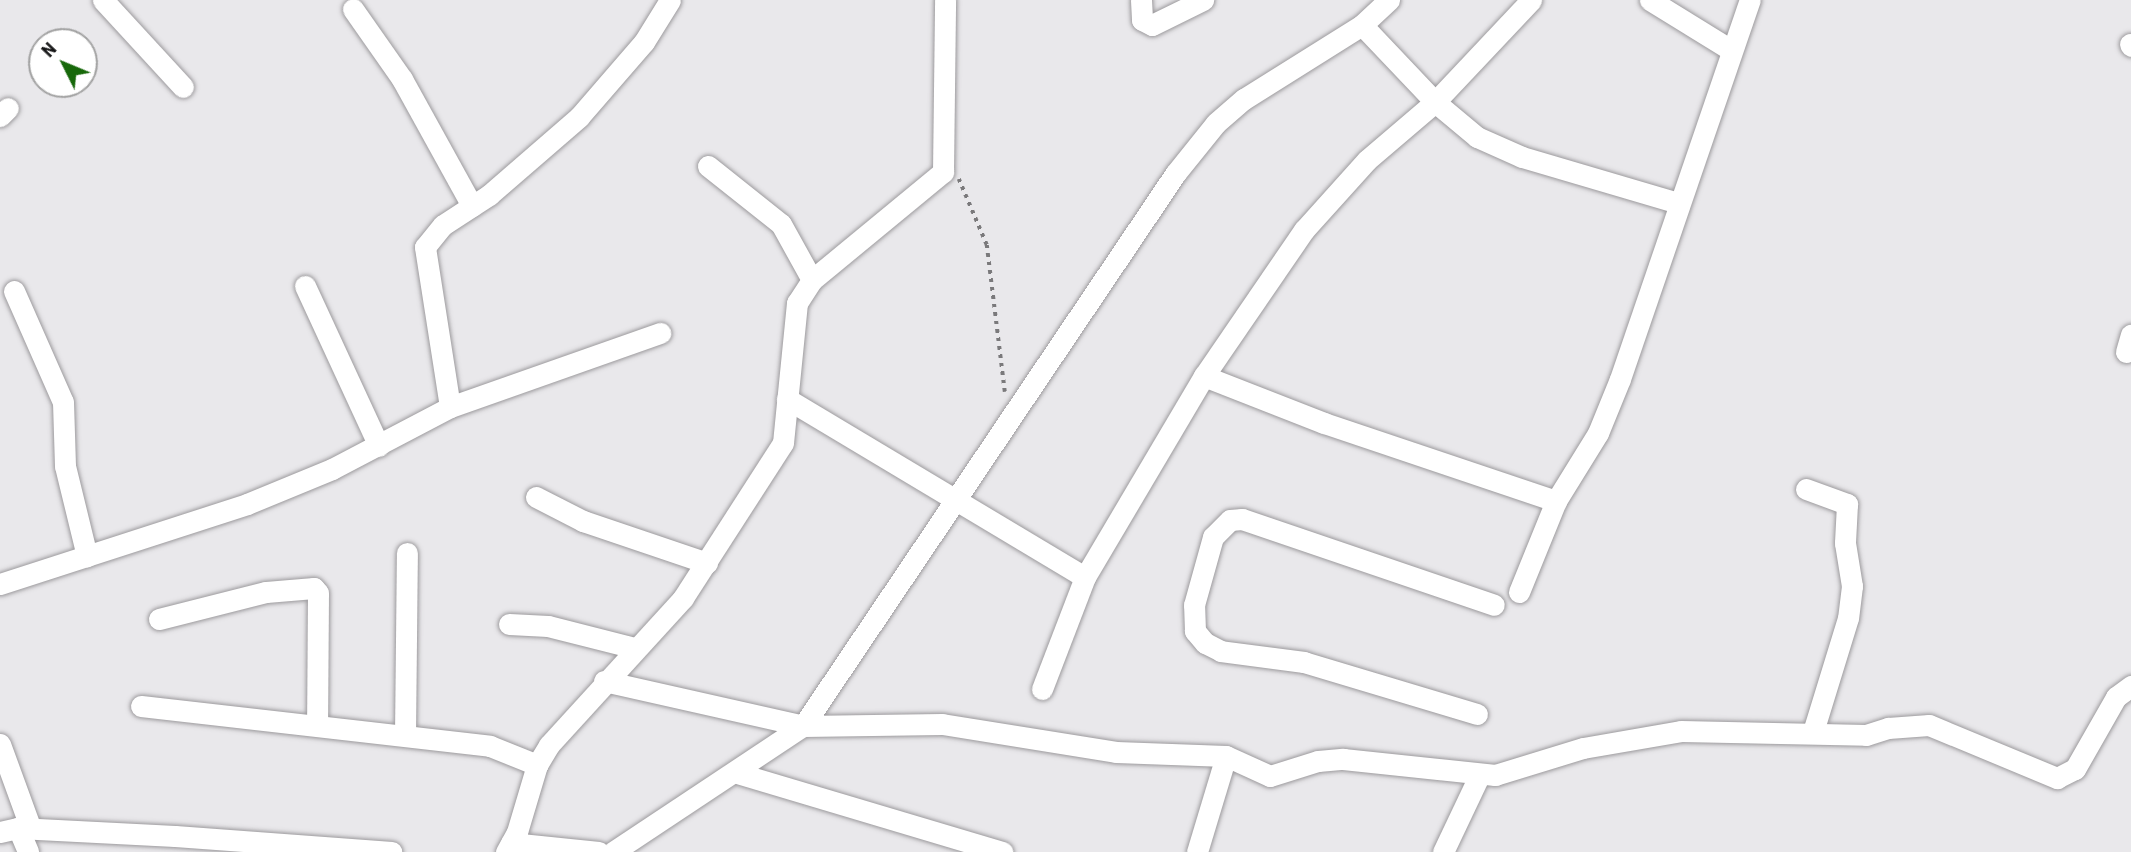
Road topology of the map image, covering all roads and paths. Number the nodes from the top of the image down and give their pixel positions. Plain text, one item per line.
1 (103, 0) edge
2 (670, 0) edge
3 (945, 0) edge
4 (1141, 0) edge
5 (1203, 0) edge
6 (1389, 0) edge
7 (1531, 0) edge
8 (1650, 0) edge
9 (1750, 0) edge
10 (352, 9) dead end
11 (1362, 25) junction
12 (1731, 50) junction
13 (183, 88) dead end
14 (1435, 102) junction
15 (946, 156) junction
16 (708, 166) dead end
17 (1678, 203) junction
18 (472, 206) junction
19 (813, 280) junction
20 (305, 286) dead end
21 (14, 291) dead end
22 (660, 333) dead end
23 (1204, 376) junction
24 (787, 399) junction
25 (450, 407) junction
26 (1009, 421) junction
27 (379, 446) junction
28 (1806, 489) dead end
29 (536, 497) dead end
30 (1556, 501) junction
31 (956, 502) junction
32 (407, 553) dead end
33 (87, 556) junction
34 (707, 563) junction
35 (1085, 577) junction
36 (0, 584) edge
37 (1520, 592) dead end
38 (1494, 606) dead end
39 (159, 619) dead end
40 (509, 624) dead end
41 (635, 648) junction
42 (604, 681) junction
43 (2131, 686) edge
44 (1042, 689) dead end
45 (141, 706) dead end
46 (1477, 713) dead end
47 (317, 724) junction
48 (803, 726) junction
49 (1813, 732) junction
50 (405, 735) junction
51 (0, 744) edge
52 (1226, 756) junction
53 (537, 765) junction
54 (737, 773) junction
55 (1480, 774) junction
56 (17, 830) edge
57 (177, 844) edge
58 (508, 848) edge
59 (343, 850) edge
60 (28, 852) edge
61 (391, 852) edge
62 (599, 852) edge
63 (613, 852) edge
64 (1002, 852) edge
65 (1197, 852) edge
66 (1443, 852) edge

1 - 13 street
2 - 18 street
3 - 15 street
4 - 5 street
6 - 11 street
7 - 14 street
8 - 12 street
9 - 12 street
10 - 18 street
11 - 14 street
11 - 26 street
12 - 17 street
14 - 17 street
14 - 23 street
15 - 19 street
15 - 26 path
16 - 19 street
17 - 30 street
18 - 25 street
19 - 24 street
20 - 27 street
21 - 33 street
22 - 25 street
23 - 30 street
23 - 35 street
24 - 31 street
24 - 34 street
25 - 27 street
26 - 31 street
27 - 33 street
28 - 49 street
29 - 34 street
30 - 37 street
31 - 35 street
31 - 48 street
32 - 50 street
33 - 36 street
34 - 41 street
35 - 44 street
38 - 46 street
39 - 47 street
40 - 41 street
41 - 42 street
42 - 48 street
42 - 53 street
43 - 49 street
45 - 47 street
47 - 50 street
48 - 52 street
48 - 54 street
49 - 55 street
50 - 53 street
51 - 56 street
52 - 55 street
52 - 65 street
53 - 58 street
54 - 63 street
54 - 64 street
55 - 66 street
56 - 57 street
56 - 60 street
57 - 59 street
58 - 62 street
59 - 61 street

